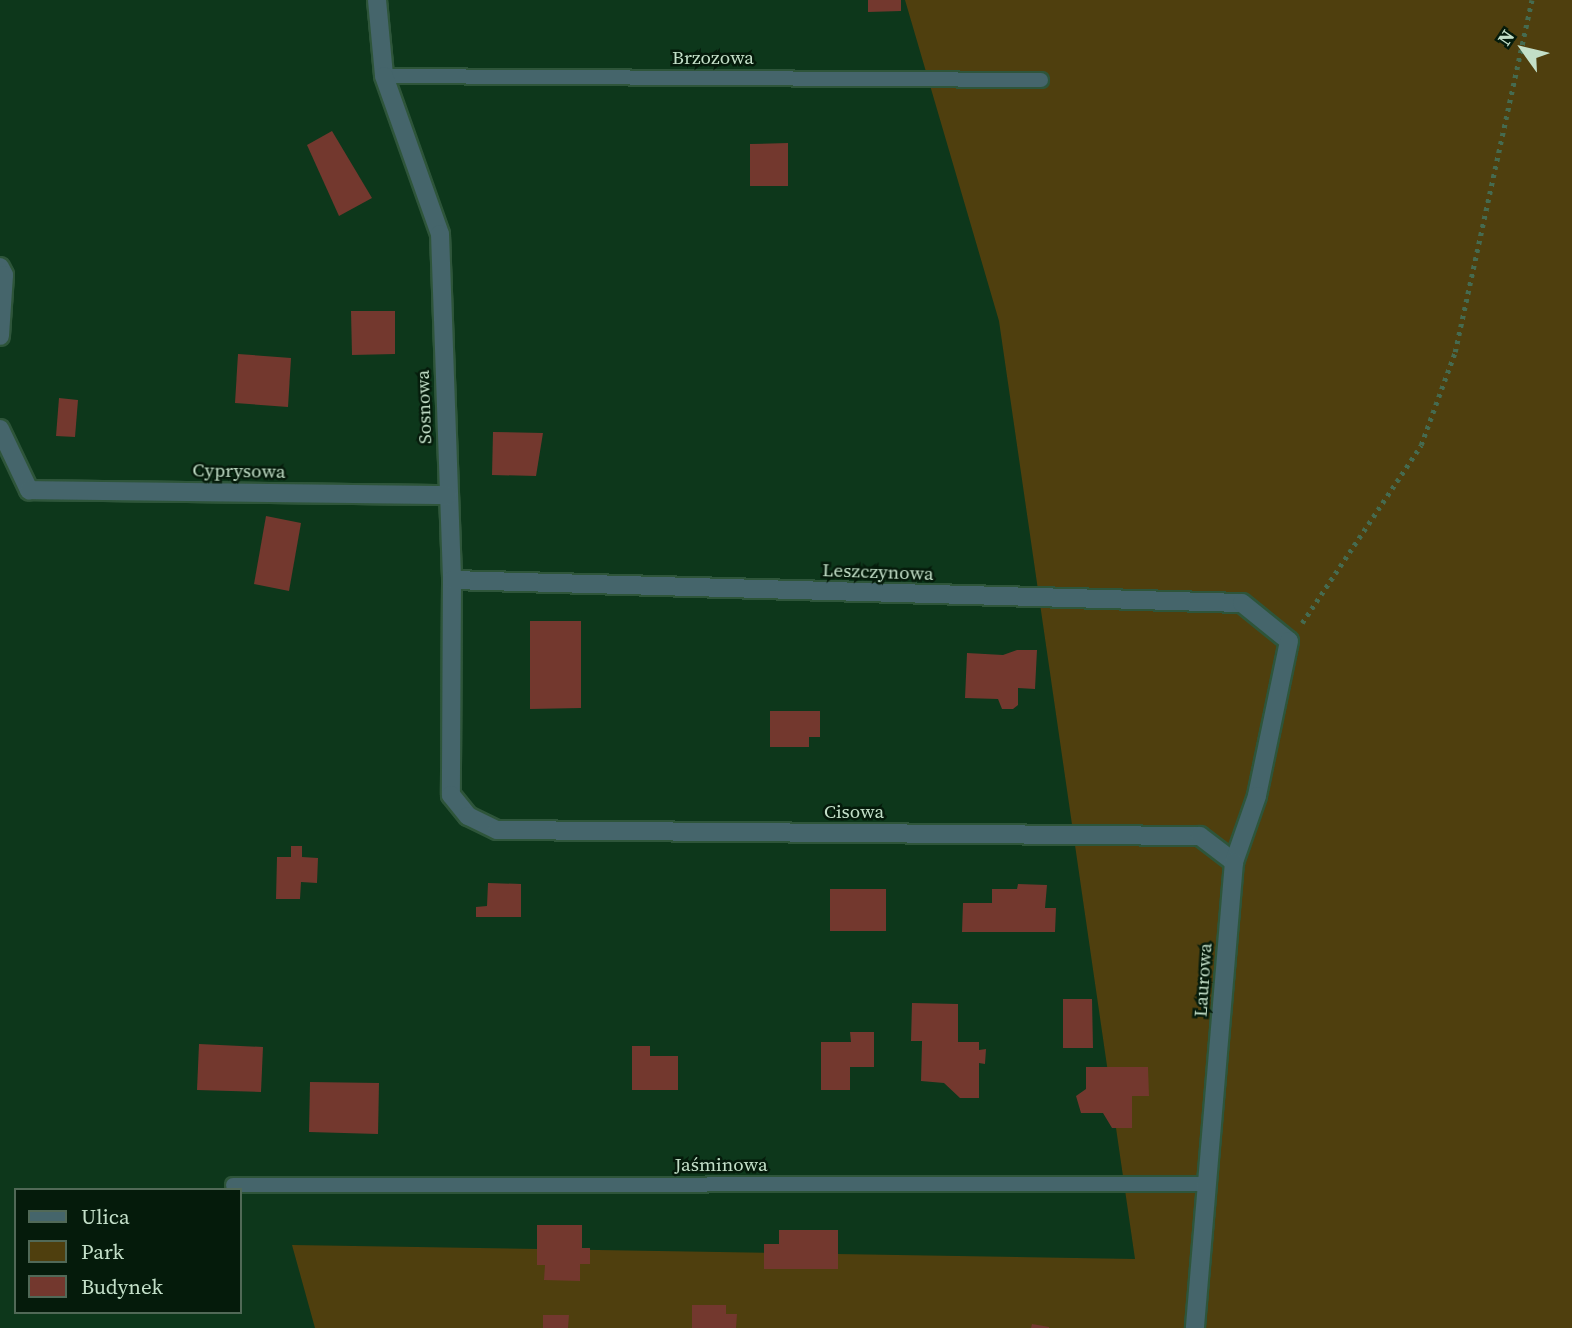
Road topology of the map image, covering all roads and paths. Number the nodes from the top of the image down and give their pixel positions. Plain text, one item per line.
1 (377, 0) edge
2 (1532, 0) edge
3 (384, 76) junction
4 (1041, 80) dead end
5 (0, 267) edge
6 (0, 336) edge
7 (0, 429) edge
8 (448, 495) junction
9 (452, 580) junction
10 (1289, 641) junction
11 (468, 816) joint
12 (1234, 862) junction
13 (1208, 1184) junction
14 (233, 1185) dead end
15 (1195, 1328) edge

1 - 3 street, Sosnowa
2 - 10 path
3 - 4 lane, Brzozowa
3 - 8 street, Sosnowa
5 - 6 street
7 - 8 street, Cyprysowa
8 - 9 street, Sosnowa
9 - 10 street, Leszczynowa
9 - 11 street, Sosnowa
10 - 12 street, Laurowa
11 - 12 street, Cisowa
12 - 13 street, Laurowa
13 - 14 lane, Jaśminowa
13 - 15 street, Laurowa

